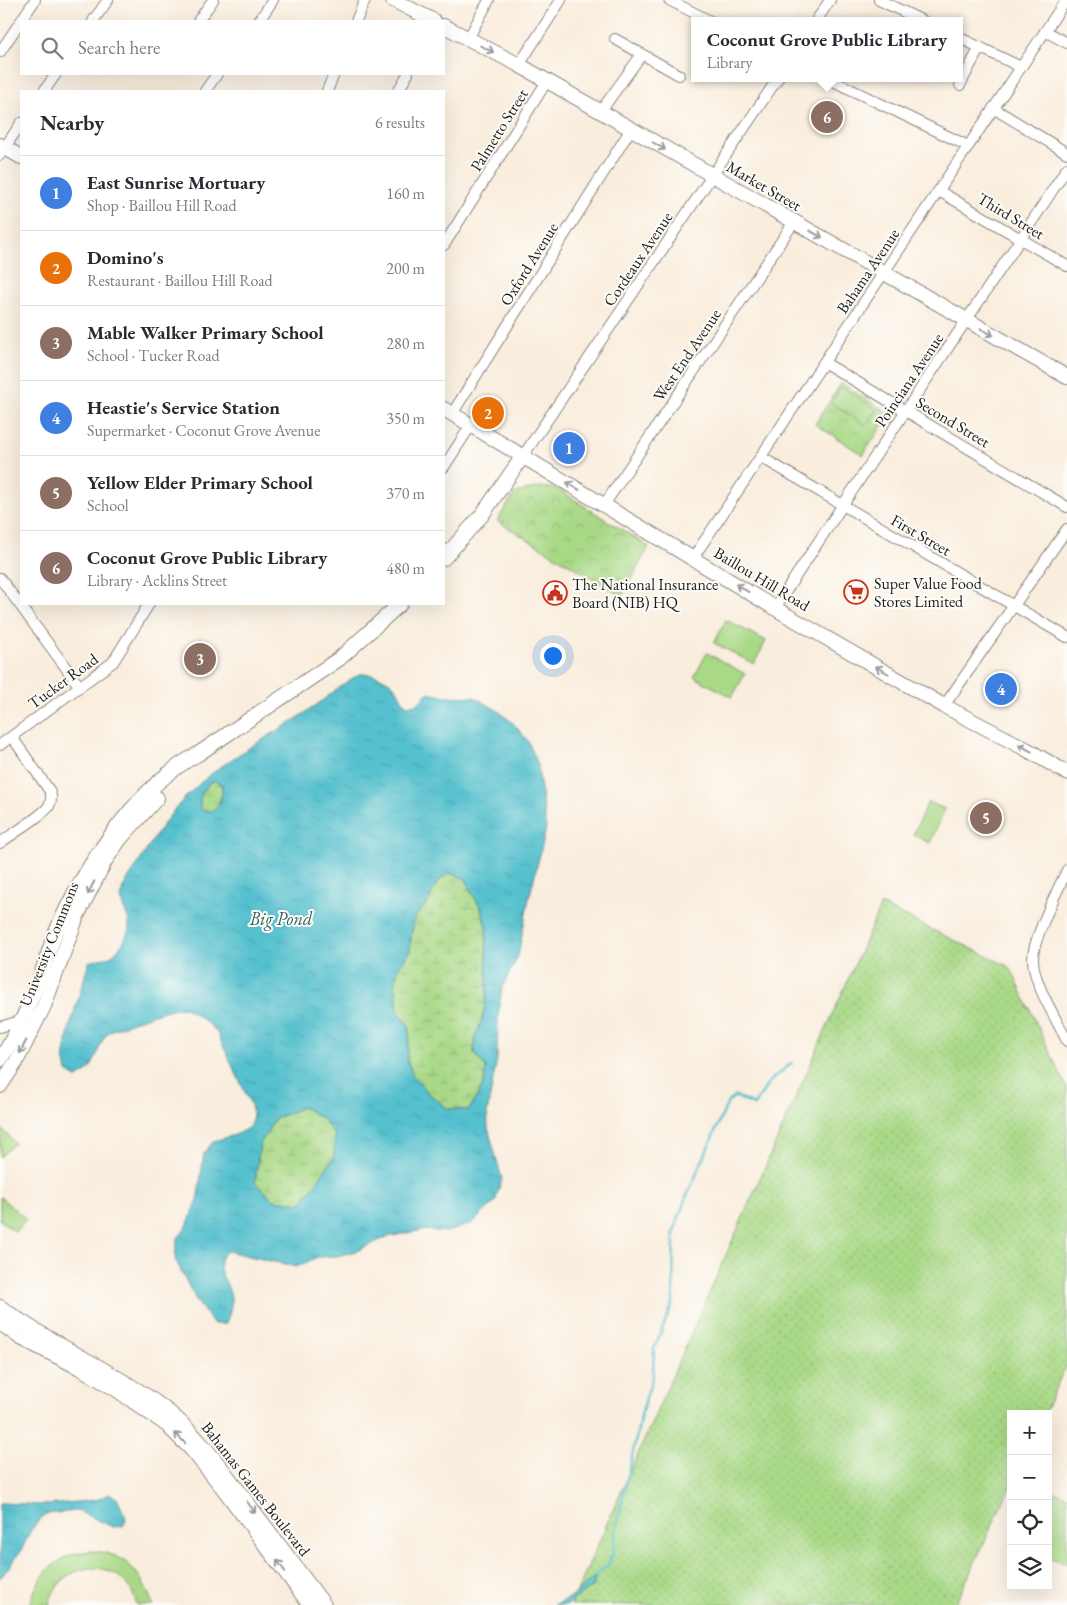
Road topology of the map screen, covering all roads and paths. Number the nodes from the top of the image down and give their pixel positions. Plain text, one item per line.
1 (35, 0) edge
2 (108, 0) edge
3 (213, 0) edge
4 (273, 0) edge
5 (365, 0) edge
6 (393, 0) edge
7 (489, 0) edge
8 (561, 0) edge
9 (669, 0) edge
10 (830, 0) edge
11 (879, 0) edge
12 (1066, 0) edge
13 (702, 17) edge
14 (819, 17) edge
15 (915, 17) edge
16 (22, 20) edge
17 (94, 20) edge
18 (199, 20) edge
19 (260, 20) edge
20 (356, 20) edge
21 (432, 20) edge
22 (20, 22) edge
23 (445, 27) edge
24 (1045, 31) junction
25 (615, 38) dead end
26 (468, 39) junction
27 (963, 40) edge
28 (1067, 44) edge
29 (980, 48) junction
30 (0, 52) edge
31 (642, 54) junction
32 (519, 65) junction
33 (1021, 67) junction
34 (679, 74) dead end
35 (55, 75) edge
36 (216, 75) edge
37 (334, 75) edge
38 (407, 75) edge
39 (963, 79) edge
40 (547, 82) junction
41 (775, 82) edge
42 (835, 82) edge
43 (962, 82) edge
44 (960, 85) dead end
45 (45, 90) edge
46 (206, 90) edge
47 (327, 90) edge
48 (399, 90) edge
49 (993, 108) junction
50 (600, 112) junction
51 (20, 124) edge
52 (630, 129) junction
53 (968, 146) junction
54 (1, 149) edge
55 (1067, 154) edge
56 (20, 157) edge
57 (1067, 168) edge
58 (712, 176) junction
59 (939, 191) junction
60 (794, 222) junction
61 (1021, 240) junction
62 (445, 243) edge
63 (1067, 266) edge
64 (884, 272) junction
65 (968, 321) junction
66 (825, 363) junction
67 (1067, 377) edge
68 (448, 411) edge
69 (906, 412) junction
70 (471, 425) junction
71 (523, 456) junction
72 (760, 457) junction
73 (445, 465) edge
74 (604, 505) junction
75 (842, 506) junction
76 (1067, 507) edge
77 (1067, 528) edge
78 (445, 557) edge
79 (693, 558) junction
80 (0, 578) edge
81 (148, 605) edge
82 (399, 605) edge
83 (1013, 606) junction
84 (776, 608) junction
85 (1067, 637) edge
86 (80, 687) junction
87 (944, 706) junction
88 (12, 737) junction
89 (0, 746) edge
90 (198, 754) junction
91 (1067, 773) edge
92 (0, 842) edge
93 (1067, 870) edge
94 (1063, 891) edge
95 (20, 1021) junction
96 (0, 1027) edge
97 (1067, 1041) edge
98 (0, 1060) edge
99 (0, 1086) edge
100 (0, 1307) edge
101 (0, 1323) edge
102 (37, 1340) junction
103 (310, 1605) edge
104 (324, 1605) edge

1 - 16 street
2 - 17 street
3 - 18 street
4 - 19 street
5 - 20 street
6 - 21 main road
7 - 26 street
8 - 32 street
9 - 13 street
10 - 14 street
11 - 15 street
12 - 24 street, Bahama Avenue
22 - 30 street
23 - 26 main road, Market Street
24 - 28 street
24 - 33 street, Bahama Avenue
25 - 31 street
26 -> 32 main road, Market Street
27 - 29 street
29 - 33 street
29 - 39 street
31 - 34 street
31 - 50 street
32 - 40 main road, Market Street
33 - 49 street, Bahama Avenue
35 - 45 street
36 - 46 street
37 - 47 street
38 - 48 street
40 - 50 main road, Market Street
40 - 62 street, Palmetto Street
41 - 58 street, Cordeaux Avenue
42 - 53 street
43 - 44 street
49 - 53 street, Bahama Avenue
49 - 55 street
50 - 52 main road, Market Street
51 - 54 street
52 -> 58 main road, Market Street
52 - 68 street, Oxford Avenue
53 - 59 street, Bahama Avenue
54 - 56 main road
57 - 61 street, Poinciana Avenue
58 - 60 main road, Market Street
58 - 71 street, Cordeaux Avenue
59 - 61 street, Third Street
59 - 64 street, Bahama Avenue
60 -> 64 main road, Market Street
60 - 74 street, West End Avenue
61 - 63 street, Third Street
61 - 65 street, Poinciana Avenue
64 - 65 main road, Market Street
64 - 66 street, Bahama Avenue
65 -> 67 main road, Market Street
65 - 69 street, Poinciana Avenue
66 - 69 street, Second Street
66 - 72 street, Bahama Avenue
68 - 70 main road, Baillou Hill Road
69 - 75 street, Poinciana Avenue
69 - 76 street, Second Street
70 - 71 main road, Baillou Hill Road
70 - 73 street
74 -> 71 main road, Baillou Hill Road
71 - 78 main road
72 - 75 street, First Street
72 - 79 street, Bahama Avenue
74 - 79 main road, Baillou Hill Road
75 - 83 street, First Street
75 - 84 street, Poinciana Avenue
77 - 83 street
84 -> 79 main road, Baillou Hill Road
80 - 86 street
81 - 86 street, Tucker Road
82 - 90 main road, University Commons
83 - 85 street, First Street
83 - 87 street
87 -> 84 main road, Baillou Hill Road
86 - 88 street, Tucker Road
91 -> 87 main road, Baillou Hill Road
88 - 89 street, Tucker Road
88 - 92 street
90 - 95 main road, University Commons
90 -> 99 main road, University Commons
93 - 94 street
94 - 97 street
95 - 96 street
95 - 98 main road, University Commons
100 - 102 main road, Bahamas Games Boulevard
101 - 102 main road, Bahamas Games Boulevard
103 -> 102 main road, Bahamas Games Boulevard
102 -> 104 main road, Bahamas Games Boulevard

